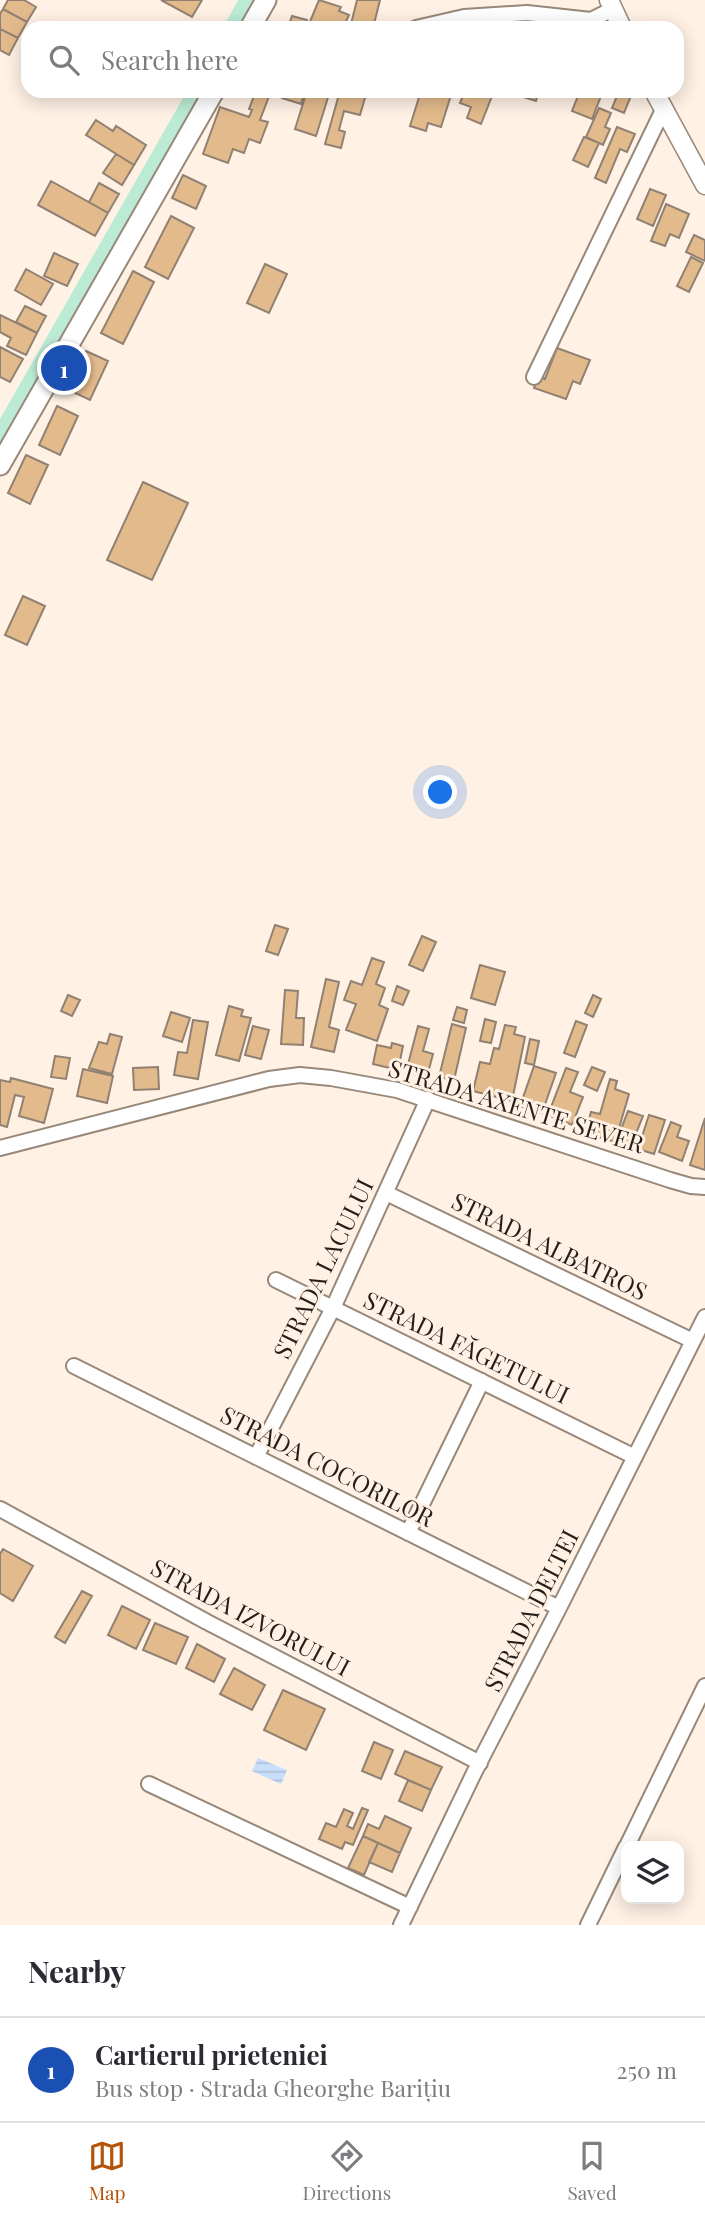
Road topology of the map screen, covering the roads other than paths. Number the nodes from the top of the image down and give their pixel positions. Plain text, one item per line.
1 (266, 0) edge
2 (611, 4) edge
3 (254, 21) edge
4 (447, 21) edge
5 (619, 21) edge
6 (210, 98) edge
7 (657, 98) edge
8 (663, 110) junction
9 (705, 186) edge
10 (534, 377) dead end
11 (3, 455) edge
12 (428, 1099) junction
13 (0, 1148) edge
14 (698, 1186) edge
15 (705, 1192) edge
16 (386, 1193) junction
17 (276, 1280) dead end
18 (333, 1308) junction
19 (705, 1317) edge
20 (693, 1341) junction
21 (74, 1366) dead end
22 (482, 1381) junction
23 (256, 1457) junction
24 (635, 1457) junction
25 (0, 1509) edge
26 (408, 1533) junction
27 (559, 1608) junction
28 (705, 1686) edge
29 (480, 1762) junction
30 (149, 1784) dead end
31 (630, 1841) edge
32 (621, 1859) edge
33 (410, 1908) junction
34 (401, 1925) edge
35 (588, 1925) edge

1 - 3 main road
2 - 4 street
2 - 5 street
6 - 11 main road
7 - 8 street
8 - 9 street
8 - 10 street
12 - 13 street, STRADA AXENTE SEVER
12 - 14 street, STRADA AXENTE SEVER
12 - 16 street, STRADA LACULUI
14 - 15 street, STRADA AXENTE SEVER
16 - 18 street, STRADA LACULUI
16 - 20 street, STRADA ALBATROS
17 - 18 street, STRADA FĂGETULUI
18 - 22 street, STRADA FĂGETULUI
18 - 23 street, STRADA LACULUI
19 - 20 street, STRADA DELTEI
20 - 24 street, STRADA DELTEI
21 - 23 street, STRADA COCORILOR
22 - 24 street, STRADA FĂGETULUI
22 - 26 street
23 - 26 street, STRADA COCORILOR
24 - 27 street, STRADA DELTEI
25 - 29 street, STRADA IZVORULUI
26 - 27 street, STRADA COCORILOR
27 - 29 street, STRADA DELTEI
28 - 31 street
29 - 33 street, STRADA DELTEI
30 - 33 street
32 - 35 street
33 - 34 street, STRADA DELTEI

